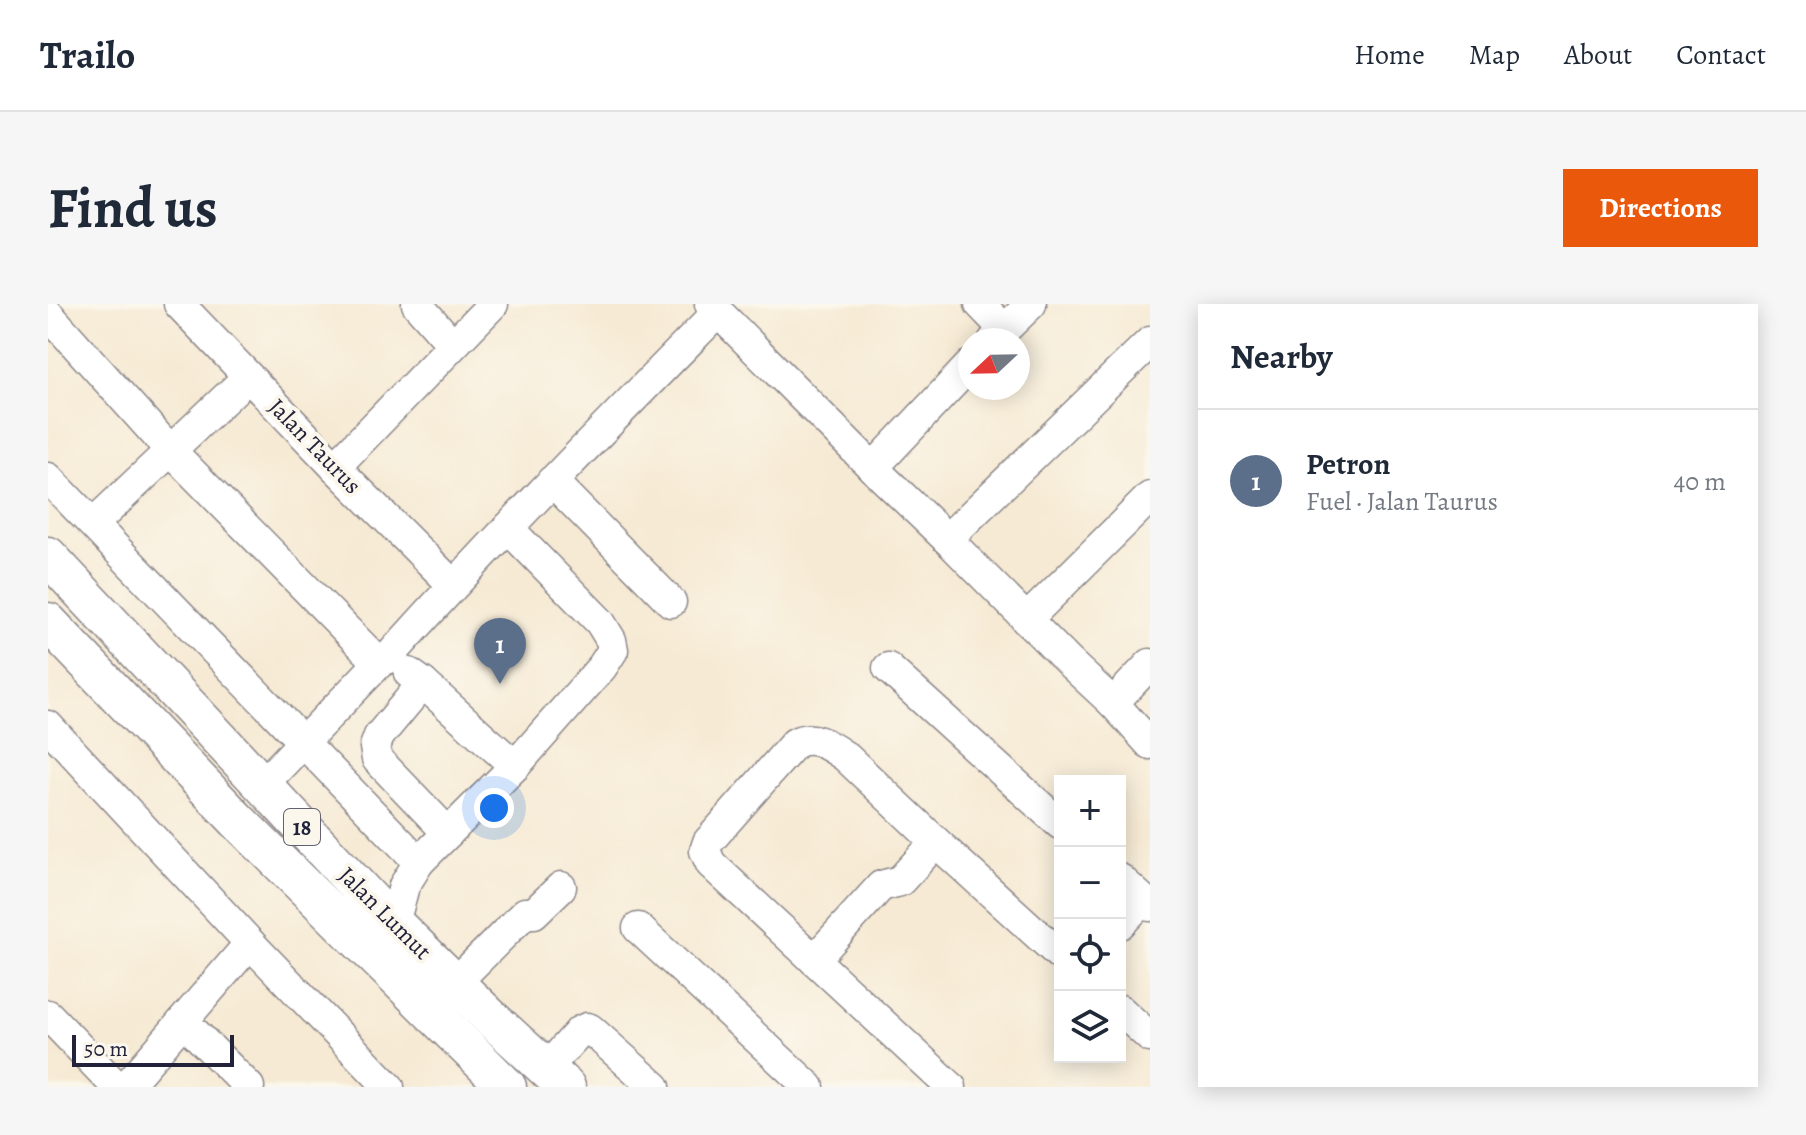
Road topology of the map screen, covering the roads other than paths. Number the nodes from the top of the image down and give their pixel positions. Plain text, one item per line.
1 (179, 304) edge
2 (417, 304) edge
3 (493, 304) edge
4 (980, 304) edge
5 (1031, 304) edge
6 (714, 308) edge
7 (48, 314) edge
8 (995, 328) edge
9 (1006, 328) edge
10 (1150, 342) edge
11 (453, 345) junction
12 (248, 377) junction
13 (958, 378) edge
14 (170, 450) junction
15 (335, 467) junction
16 (873, 468) junction
17 (48, 478) edge
18 (552, 481) junction
19 (1150, 497) edge
20 (93, 524) junction
21 (508, 528) junction
22 (947, 539) junction
23 (48, 556) edge
24 (453, 585) junction
25 (671, 602) dead end
26 (1026, 620) junction
27 (48, 622) edge
28 (383, 660) junction
29 (1150, 664) edge
30 (888, 668) dead end
31 (423, 683) junction
32 (1113, 703) junction
33 (49, 731) edge
34 (305, 742) junction
35 (1150, 744) edge
36 (515, 766) junction
37 (263, 784) junction
38 (1054, 819) edge
39 (448, 833) junction
40 (936, 842) junction
41 (419, 862) junction
42 (1126, 885) edge
43 (561, 887) dead end
44 (1146, 903) edge
45 (1126, 919) edge
46 (394, 924) junction
47 (638, 928) dead end
48 (250, 943) junction
49 (1054, 950) edge
50 (814, 960) junction
51 (455, 983) junction
52 (48, 1015) edge
53 (1126, 1015) edge
54 (183, 1021) junction
55 (1150, 1037) edge
56 (556, 1078) edge
57 (117, 1087) edge
58 (126, 1087) edge
59 (249, 1087) edge
60 (389, 1087) edge
61 (507, 1087) edge
62 (655, 1087) edge
63 (809, 1087) edge
64 (951, 1087) edge

1 - 12 street, Jalan Taurus
2 - 11 street
3 - 11 street
4 - 8 street
5 - 9 street
6 - 16 street
6 - 18 street
7 - 14 street
10 - 22 street
11 - 15 street
12 - 14 street
12 - 15 street, Jalan Taurus
13 - 16 street
14 - 20 street
14 - 28 street
15 - 24 street, Jalan Taurus
16 - 22 street
17 - 20 street
18 - 21 street
18 - 25 street
19 - 26 street
20 - 34 street
21 - 24 street
21 - 36 street
22 - 26 street
23 - 37 main road, Jalan Lumut / 18
24 - 28 street
26 - 32 street
27 - 61 main road, Jalan Lumut / 18
28 - 31 street
28 - 34 street
29 - 32 street
30 - 38 street
31 - 36 street
31 - 39 street
32 - 35 street
33 - 48 street
34 - 37 street
34 - 41 street
36 - 39 street
37 - 46 main road, Jalan Lumut / 18
39 - 41 street
40 - 49 street
40 - 50 street
40 - 50 street
41 - 46 street
42 - 44 street
43 - 51 street
44 - 45 street
46 - 51 main road, Jalan Lumut / 18
47 - 63 street
48 - 54 street
48 - 60 street
50 - 64 street
51 - 56 main road, Jalan Lumut / 18
52 - 57 street
53 - 55 street
54 - 58 street
54 - 59 street
56 - 62 street

